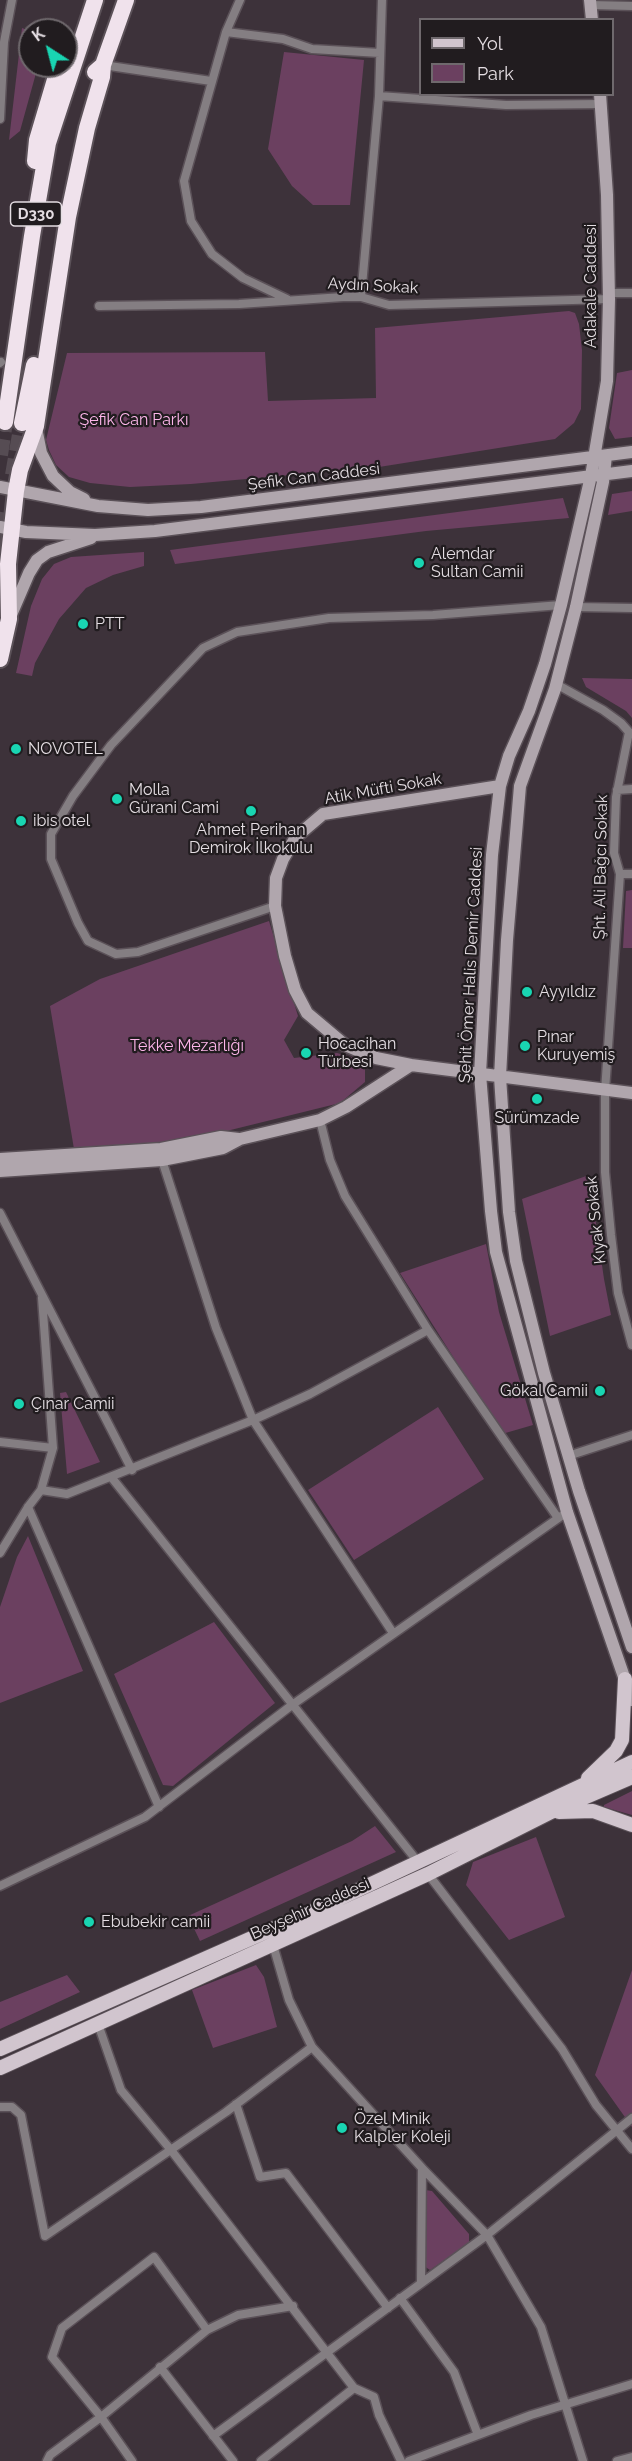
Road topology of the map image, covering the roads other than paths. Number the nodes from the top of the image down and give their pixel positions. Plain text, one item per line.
1 (12, 0) edge
2 (126, 0) edge
3 (240, 0) edge
4 (382, 0) edge
5 (590, 2) edge
6 (92, 6) edge
7 (632, 6) edge
8 (592, 18) edge
9 (78, 29) edge
10 (226, 32) junction
11 (2, 42) edge
12 (380, 53) junction
13 (103, 65) junction
14 (55, 78) edge
15 (211, 81) junction
16 (380, 96) junction
17 (601, 99) edge
18 (0, 117) edge
19 (632, 293) edge
20 (609, 296) junction
21 (361, 297) junction
22 (289, 300) junction
23 (99, 306) dead end
24 (2, 418) edge
25 (29, 424) junction
26 (632, 453) edge
27 (600, 456) junction
28 (632, 471) edge
29 (598, 476) junction
30 (8, 489) edge
31 (99, 506) junction
32 (6, 528) edge
33 (101, 535) junction
34 (561, 605) junction
35 (576, 607) junction
36 (632, 608) edge
37 (9, 619) junction
38 (0, 659) edge
39 (556, 684) junction
40 (500, 786) junction
41 (632, 789) edge
42 (617, 790) junction
43 (620, 874) junction
44 (632, 874) edge
45 (275, 906) junction
46 (411, 1065) junction
47 (480, 1074) junction
48 (500, 1077) junction
49 (605, 1091) junction
50 (632, 1094) edge
51 (320, 1120) junction
52 (240, 1139) junction
53 (0, 1159) edge
54 (162, 1160) junction
55 (0, 1171) edge
56 (0, 1213) edge
57 (42, 1293) junction
58 (428, 1330) junction
59 (632, 1345) edge
60 (253, 1420) junction
61 (632, 1435) edge
62 (0, 1442) edge
63 (53, 1448) junction
64 (568, 1456) junction
65 (132, 1470) junction
66 (112, 1478) junction
67 (41, 1490) junction
68 (28, 1507) junction
69 (562, 1515) junction
70 (0, 1553) edge
71 (393, 1633) junction
72 (632, 1647) edge
73 (625, 1679) junction
74 (632, 1700) edge
75 (292, 1705) junction
76 (632, 1762) edge
77 (632, 1777) edge
78 (582, 1785) junction
79 (159, 1806) junction
80 (551, 1812) junction
81 (632, 1825) edge
82 (418, 1863) junction
83 (428, 1874) junction
84 (0, 1886) edge
85 (273, 1945) junction
86 (98, 2024) junction
87 (312, 2047) junction
88 (0, 2049) edge
89 (0, 2068) edge
90 (236, 2104) junction
91 (0, 2107) edge
92 (632, 2118) edge
93 (616, 2129) junction
94 (632, 2149) edge
95 (171, 2150) junction
96 (422, 2168) junction
97 (487, 2235) junction
98 (421, 2282) junction
99 (400, 2298) junction
100 (293, 2306) junction
101 (388, 2308) junction
102 (207, 2330) junction
103 (327, 2352) junction
104 (160, 2367) junction
105 (632, 2384) edge
106 (354, 2388) junction
107 (566, 2405) junction
108 (101, 2417) junction
109 (478, 2435) junction
110 (213, 2436) junction
111 (632, 2457) edge
112 (47, 2461) edge
113 (132, 2461) edge
114 (233, 2461) edge
115 (261, 2461) edge
116 (400, 2461) edge
117 (409, 2461) edge
118 (583, 2461) edge
119 (617, 2461) edge

1 - 11 street
2 - 13 highway
3 - 10 street
4 - 12 street
5 - 7 street
5 - 8 main road
6 - 9 highway
6 - 24 highway, D330
10 - 12 street
10 - 15 street
11 - 18 street
12 - 16 street
13 - 15 street
13 - 25 highway
14 - 24 highway
15 - 22 street
16 - 17 street
16 - 21 street
17 - 20 main road, Adakale Caddesi
19 - 20 street, Aydın Sokak
20 - 21 street, Aydın Sokak
20 - 27 main road, Adakale Caddesi
21 - 22 street, Aydın Sokak
22 - 23 street, Aydın Sokak
25 - 30 highway
25 - 31 main road
26 - 27 main road, Şefik Can Caddesi
27 - 29 main road, Şehit Ömer Halis Demir Caddesi
27 - 31 main road, Şefik Can Caddesi
28 - 29 main road, Şefik Can Caddesi
29 - 33 main road, Şefik Can Caddesi
29 - 34 main road, Şehit Ömer Halis Demir Caddesi
29 - 35 main road, Şehit Ömer Halis Demir Caddesi
30 - 31 main road, Şefik Can Caddesi
30 - 32 highway
32 - 33 main road, Şefik Can Caddesi
32 - 37 highway
33 - 37 main road
34 - 40 main road, Şehit Ömer Halis Demir Caddesi
34 - 45 street
35 - 36 street
35 - 39 main road, Şehit Ömer Halis Demir Caddesi
37 - 38 highway
39 - 42 street, Şht. Ali Bağcı Sokak
39 - 48 main road, Şehit Ömer Halis Demir Caddesi
40 - 45 main road, Atik Müfti Sokak
40 - 47 main road, Şehit Ömer Halis Demir Caddesi
41 - 42 street
42 - 43 street, Şht. Ali Bağcı Sokak
43 - 44 street
43 - 49 street, Şht. Ali Bağcı Sokak
45 - 46 main road, Atik Müfti Sokak
46 - 47 main road, Atik Müfti Sokak
46 - 51 main road
47 - 48 main road, Atik Müfti Sokak
47 - 69 main road, Şehit Ömer Halis Demir Caddesi
48 - 49 main road, Atik Müfti Sokak
48 - 64 main road, Şehit Ömer Halis Demir Caddesi
49 - 50 main road, Atik Müfti Sokak
49 - 59 street, Kıyak Sokak
51 - 52 main road
51 - 58 street
52 - 53 main road
52 - 54 main road
54 - 55 main road
54 - 60 street
56 - 57 street
57 - 63 street
57 - 65 street
58 - 60 street
58 - 69 street
60 - 65 street
60 - 71 street
61 - 64 street
62 - 63 street
63 - 67 street
64 - 72 main road, Şehit Ömer Halis Demir Caddesi
65 - 66 street
66 - 67 street
66 - 75 street
67 - 68 street
68 - 70 street
68 - 79 street
69 - 71 street
69 - 73 main road, Şehit Ömer Halis Demir Caddesi
71 - 75 street
73 - 74 main road, Şehit Ömer Halis Demir Caddesi
73 - 78 main road
75 - 79 street
75 - 82 street
76 - 78 main road, Beyşehir Caddesi
77 - 80 main road, Beyşehir Caddesi
78 - 82 main road, Beyşehir Caddesi
79 - 84 street
80 - 81 main road
80 - 83 main road, Beyşehir Caddesi
82 - 88 main road, Beyşehir Caddesi
83 - 85 main road, Beyşehir Caddesi
83 - 93 street
85 - 86 main road, Beyşehir Caddesi
85 - 87 street
86 - 89 main road, Beyşehir Caddesi
86 - 95 street
87 - 90 street
87 - 96 street
90 - 95 street
90 - 101 street
91 - 95 street
92 - 93 street
93 - 94 street
93 - 97 street
95 - 100 street
96 - 97 street
96 - 98 street
97 - 98 street
97 - 107 street
98 - 99 street
99 - 101 street
99 - 109 street
100 - 102 street
100 - 103 street
101 - 103 street
102 - 104 street
102 - 108 street
103 - 106 street
103 - 110 street
104 - 108 street
104 - 110 street
105 - 107 street
106 - 115 street
106 - 116 street
107 - 109 street
107 - 118 street
108 - 112 street
108 - 113 street
109 - 117 street
110 - 114 street
111 - 119 street

